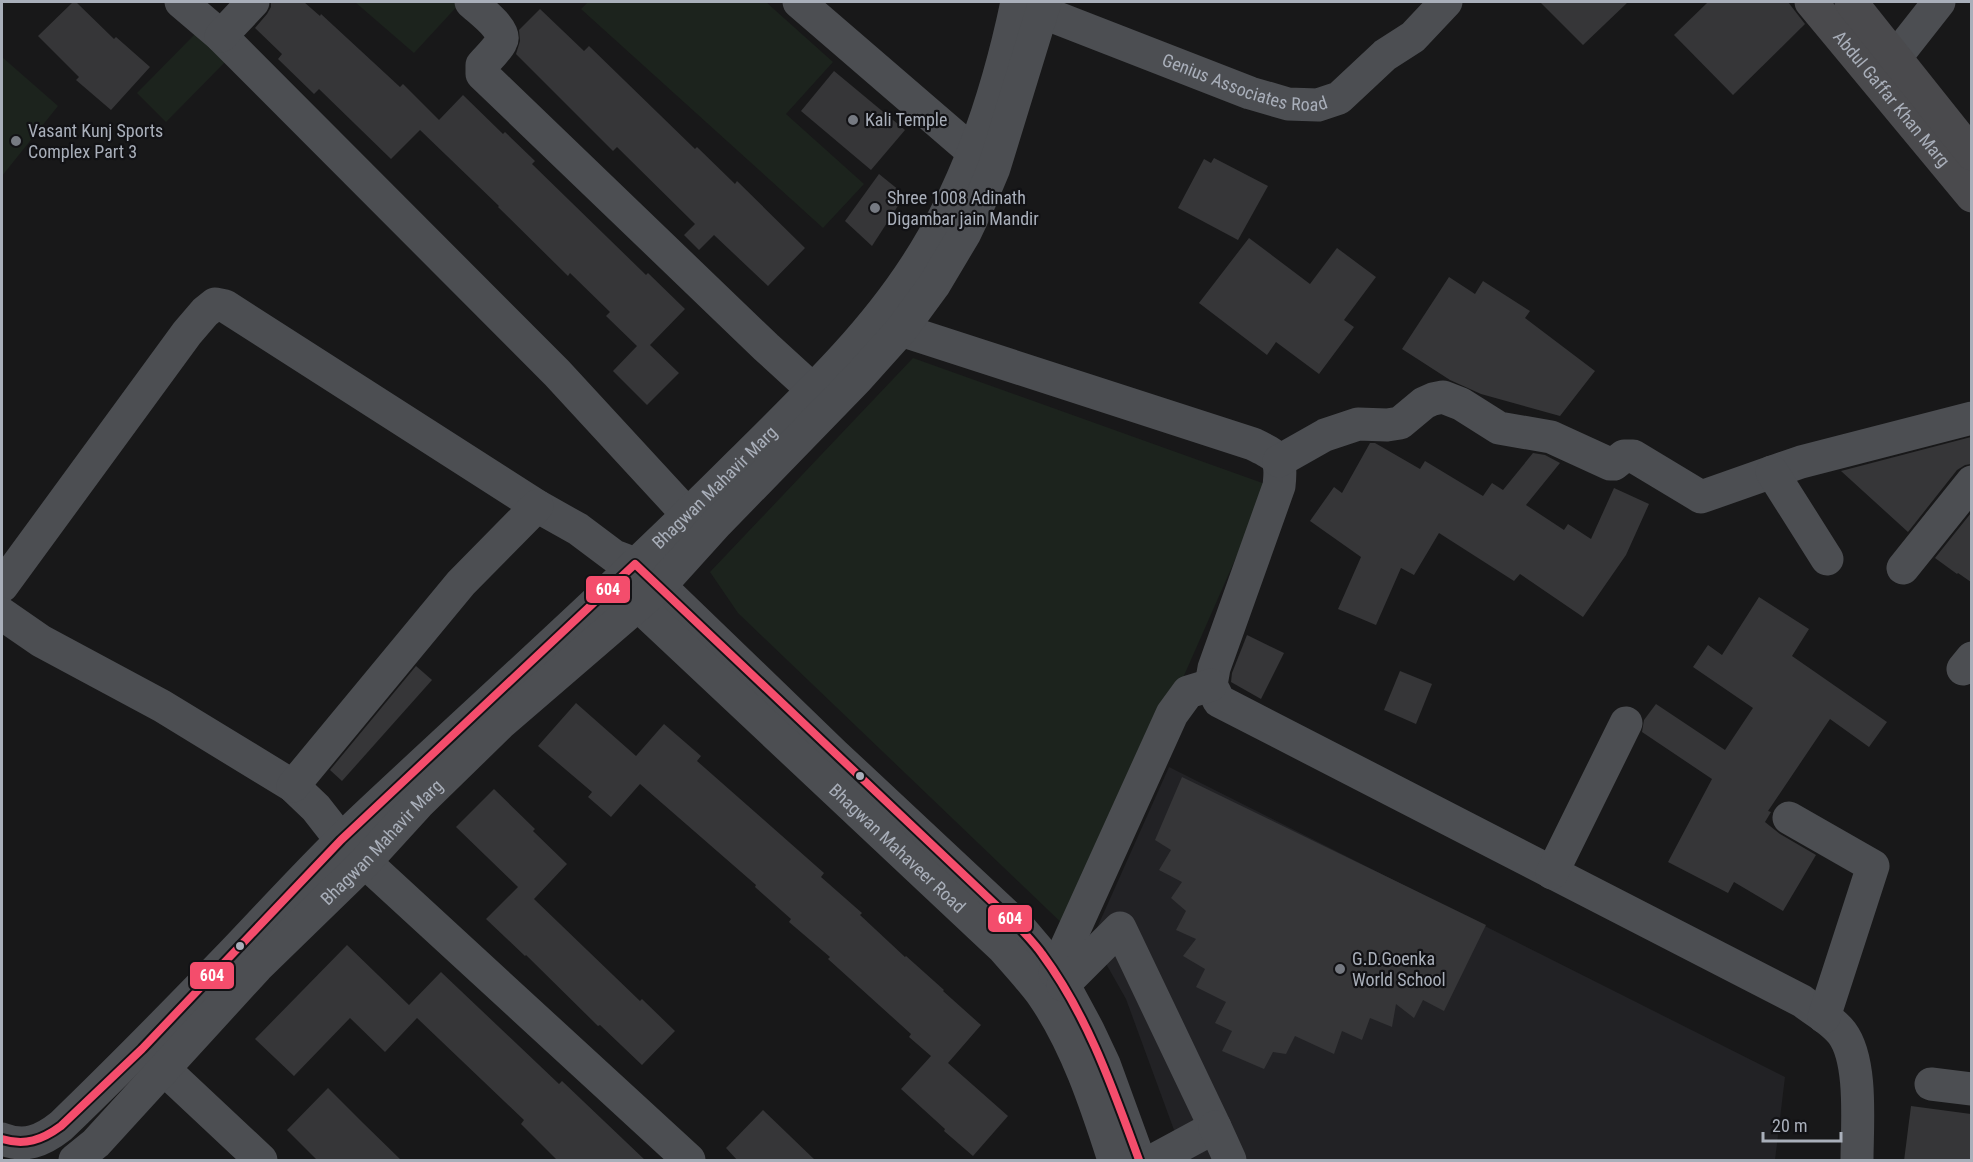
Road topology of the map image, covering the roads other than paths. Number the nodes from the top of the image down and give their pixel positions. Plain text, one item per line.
1 (181, 2) edge
2 (253, 2) edge
3 (471, 2) edge
4 (799, 2) edge
5 (1446, 2) edge
6 (1811, 2) edge
7 (1939, 2) edge
8 (1858, 5) edge
9 (1030, 6) edge
10 (221, 36) junction
11 (1895, 58) junction
12 (972, 152) junction
13 (1971, 154) edge
14 (1971, 196) edge
15 (901, 330) junction
16 (813, 390) junction
17 (1971, 418) edge
18 (1279, 461) junction
19 (1772, 472) junction
20 (1971, 482) edge
21 (537, 506) junction
22 (688, 515) junction
23 (1827, 560) dead end
24 (1903, 568) dead end
25 (625, 574) junction
26 (2, 586) edge
27 (649, 596) junction
28 (2, 614) edge
29 (1211, 685) junction
30 (1626, 723) dead end
31 (293, 786) junction
32 (1789, 818) dead end
33 (341, 840) junction
34 (365, 862) junction
35 (1552, 873) junction
36 (1059, 978) junction
37 (1824, 1017) junction
38 (154, 1059) junction
39 (1931, 1084) dead end
40 (1971, 1089) edge
41 (1215, 1127) junction
42 (2, 1139) edge
43 (75, 1161) edge
44 (261, 1161) edge
45 (689, 1161) edge
46 (1114, 1161) edge
47 (1139, 1161) edge
48 (1154, 1161) edge
49 (1230, 1161) edge
50 (1857, 1161) edge

1 - 10 street
2 - 10 street
3 - 16 street
4 - 12 street
5 - 9 street, Genius Associates Road
6 - 14 main road, Abdul Gaffar Khan Marg
7 - 11 street
8 - 11 main road, Abdul Gaffar Khan Marg
9 - 12 street, Bhagwan Mahavir Marg
9 - 15 street, Bhagwan Mahavir Marg
10 - 22 street
11 - 13 main road, Abdul Gaffar Khan Marg
12 - 16 street, Bhagwan Mahavir Marg
15 - 18 street
15 - 27 street, Bhagwan Mahavir Marg
16 - 22 street, Bhagwan Mahavir Marg
17 - 19 street
18 - 19 street
18 - 29 street
19 - 23 street
20 - 24 street
21 - 25 street, Bhagwan Mahaveer Road
21 - 26 street, Bhagwan Mahaveer Road
21 - 31 street
22 - 25 street, Bhagwan Mahavir Marg
25 - 27 street, Bhagwan Mahaveer Road
25 - 33 street, Bhagwan Mahavir Marg
27 - 34 street, Bhagwan Mahavir Marg
27 - 36 street, Bhagwan Mahaveer Road
27 - 46 street, Bhagwan Mahaveer Road
28 - 31 street
29 - 35 street
29 - 36 street
30 - 35 street
31 - 33 street
32 - 37 street
33 - 34 street
33 - 38 street, Bhagwan Mahavir Marg
34 - 38 street, Bhagwan Mahavir Marg
34 - 45 street
35 - 37 street
36 - 41 street
36 - 47 street, Bhagwan Mahaveer Road
37 - 50 street
38 - 42 street, Bhagwan Mahavir Marg
38 - 43 street, Bhagwan Mahavir Marg
38 - 44 street
39 - 40 street
41 - 48 street
41 - 49 street

